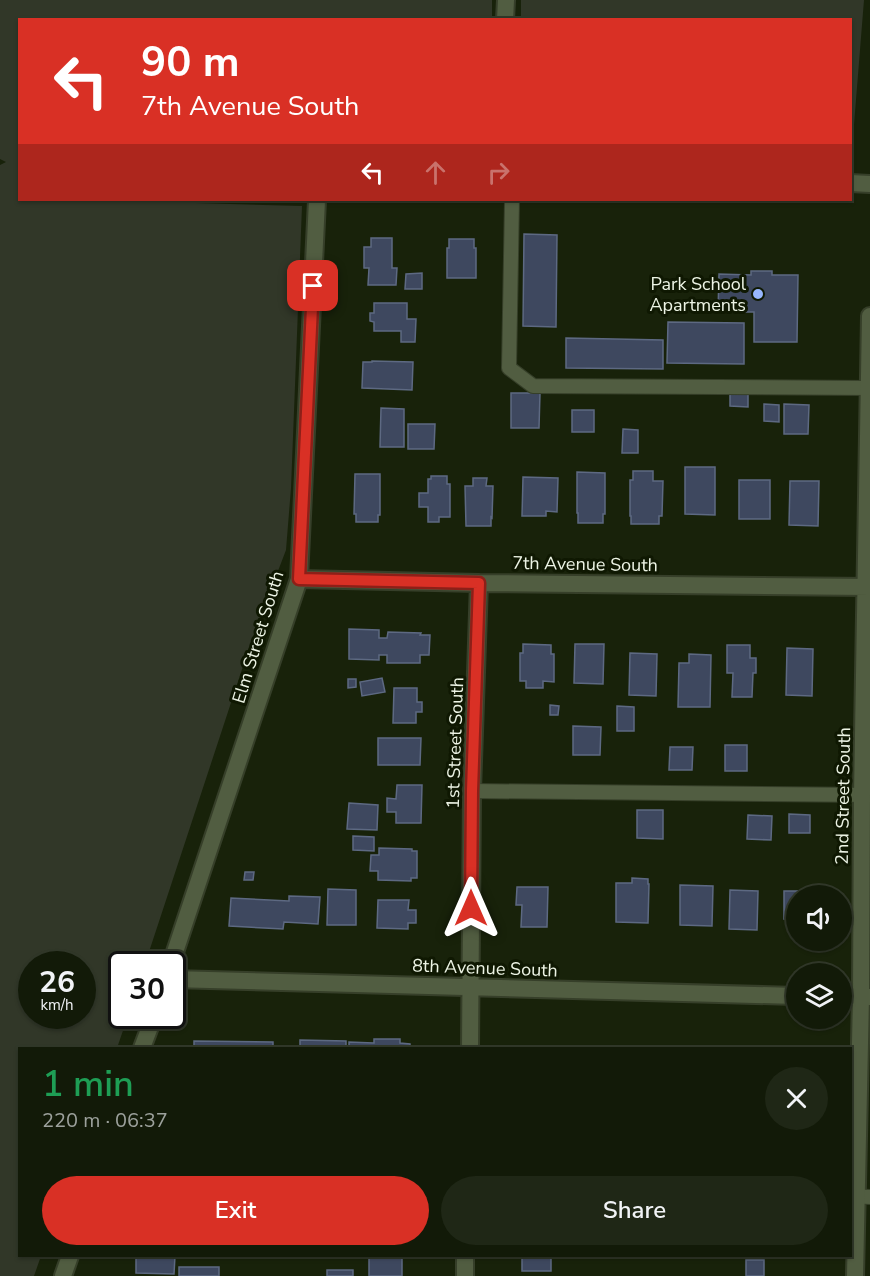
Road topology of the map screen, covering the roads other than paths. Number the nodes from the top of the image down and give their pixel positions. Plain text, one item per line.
1 (506, 0) edge
2 (505, 18) edge
3 (852, 183) edge
4 (870, 184) edge
5 (317, 201) edge
6 (512, 201) edge
7 (870, 316) edge
8 (869, 388) edge
9 (299, 579) junction
10 (479, 583) junction
11 (868, 587) edge
12 (472, 791) junction
13 (866, 795) edge
14 (175, 951) edge
15 (186, 979) edge
16 (471, 987) junction
17 (786, 996) edge
18 (865, 997) edge
19 (149, 1029) edge
20 (142, 1047) edge
21 (470, 1047) edge
22 (859, 1196) edge
23 (70, 1257) edge
24 (465, 1257) edge
25 (63, 1276) edge
26 (465, 1276) edge
27 (855, 1276) edge

1 - 2 street
3 - 4 street
5 - 9 street, Elm Street South
6 - 8 lane
7 - 8 street, 2nd Street South
8 - 11 street, 2nd Street South
9 - 10 street, 7th Avenue South
9 - 14 street, Elm Street South
10 - 11 street, 7th Avenue South
10 - 12 street, 1st Street South
11 - 13 street, 2nd Street South
12 - 13 lane
12 - 16 street, 1st Street South
13 - 18 street, 2nd Street South
15 - 16 street, 8th Avenue South
16 - 17 street, 8th Avenue South
16 - 21 street, 1st Street South
18 - 22 street, 2nd Street South
19 - 20 street
22 - 27 street, 2nd Street South
23 - 25 street
24 - 26 street

